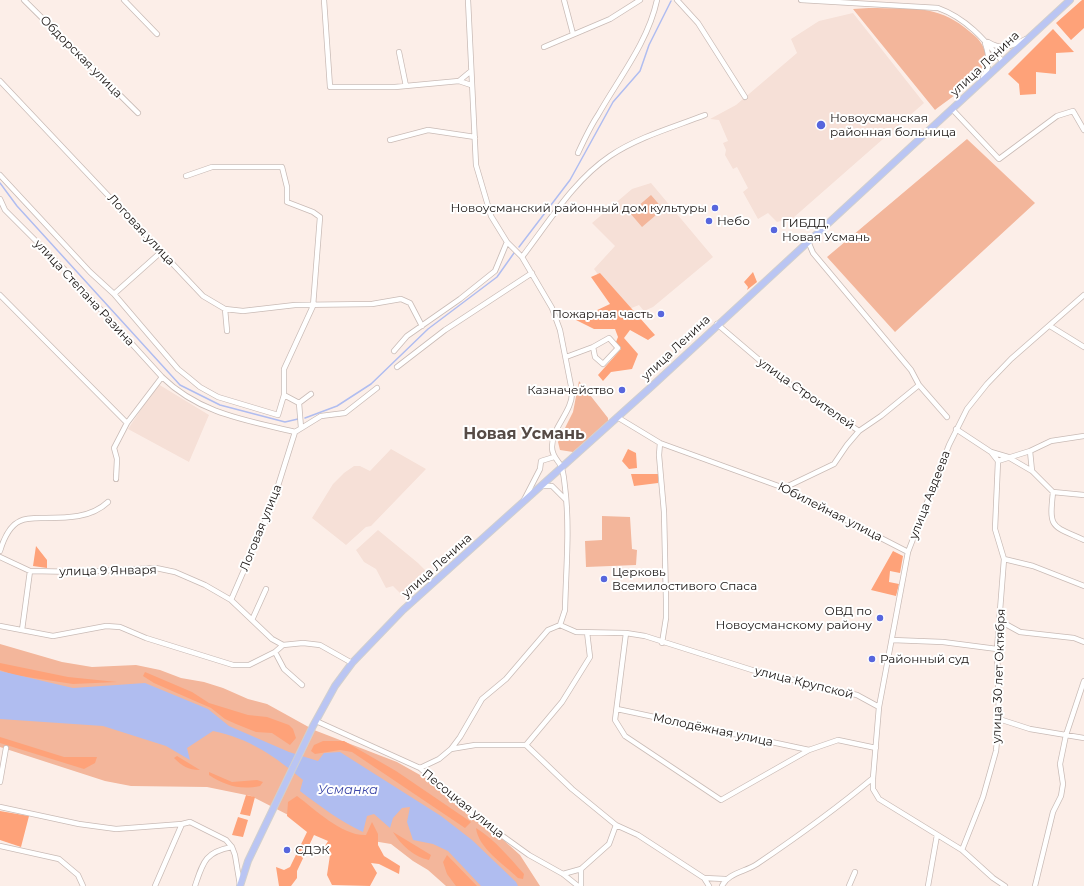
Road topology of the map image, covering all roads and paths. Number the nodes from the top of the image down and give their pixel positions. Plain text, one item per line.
1 (24, 0) edge
2 (124, 0) edge
3 (324, 0) edge
4 (468, 0) edge
5 (564, 0) edge
6 (640, 0) edge
7 (657, 0) edge
8 (677, 0) edge
9 (802, 0) edge
10 (1070, 0) edge
11 (156, 34) dead end
12 (573, 34) junction
13 (1029, 37) junction
14 (984, 40) junction
15 (544, 47) dead end
16 (399, 52) dead end
17 (1003, 62) junction
18 (471, 72) junction
19 (0, 81) edge
20 (459, 81) junction
21 (471, 85) junction
22 (977, 85) junction
23 (406, 86) junction
24 (746, 97) dead end
25 (952, 109) junction
26 (138, 113) dead end
27 (705, 114) dead end
28 (1084, 130) edge
29 (474, 137) junction
30 (390, 140) dead end
31 (578, 153) dead end
32 (0, 175) edge
33 (186, 176) dead end
34 (0, 199) edge
35 (3, 211) edge
36 (808, 241) junction
37 (507, 242) junction
38 (161, 252) junction
39 (522, 257) junction
40 (532, 273) junction
41 (114, 294) junction
42 (0, 295) edge
43 (1084, 295) edge
44 (312, 306) junction
45 (225, 309) junction
46 (717, 324) junction
47 (422, 326) junction
48 (1050, 326) junction
49 (227, 331) dead end
50 (593, 346) junction
51 (1084, 347) edge
52 (394, 351) dead end
53 (566, 357) junction
54 (397, 367) dead end
55 (162, 377) junction
56 (919, 385) junction
57 (377, 388) dead end
58 (311, 394) dead end
59 (284, 395) junction
60 (299, 403) junction
61 (947, 417) dead end
62 (617, 418) junction
63 (128, 423) junction
64 (301, 428) junction
65 (956, 430) junction
66 (859, 431) junction
67 (295, 432) junction
68 (1084, 436) edge
69 (660, 443) junction
70 (1030, 451) junction
71 (991, 452) junction
72 (554, 457) junction
73 (1008, 457) junction
74 (998, 461) junction
75 (562, 467) junction
76 (1032, 471) junction
77 (116, 479) dead end
78 (542, 486) junction
79 (784, 488) junction
80 (1053, 492) junction
81 (1084, 496) edge
82 (566, 500) junction
83 (108, 502) dead end
84 (524, 502) junction
85 (1084, 540) edge
86 (0, 551) edge
87 (908, 552) junction
88 (0, 557) edge
89 (1004, 559) junction
90 (30, 571) junction
91 (1084, 586) edge
92 (266, 589) dead end
93 (231, 600) junction
94 (252, 620) junction
95 (1000, 621) junction
96 (560, 625) junction
97 (0, 626) edge
98 (22, 630) junction
99 (587, 632) junction
100 (626, 633) junction
101 (892, 640) junction
102 (1084, 642) edge
103 (662, 643) junction
104 (283, 645) junction
105 (997, 649) junction
106 (275, 652) junction
107 (352, 663) junction
108 (1084, 681) edge
109 (302, 685) dead end
110 (879, 707) junction
111 (617, 709) junction
112 (999, 719) junction
113 (314, 723) junction
114 (1066, 735) junction
115 (1084, 738) edge
116 (526, 745) junction
117 (6, 748) dead end
118 (876, 748) junction
119 (451, 749) junction
120 (809, 750) junction
121 (419, 768) junction
122 (873, 778) junction
123 (0, 782) edge
124 (0, 806) edge
125 (182, 824) junction
126 (616, 825) junction
127 (936, 835) junction
128 (0, 846) edge
129 (232, 847) junction
130 (962, 850) junction
131 (581, 869) junction
132 (855, 872) dead end
133 (563, 874) junction
134 (704, 878) junction
135 (993, 878) junction
136 (725, 879) junction
137 (83, 886) edge
138 (155, 886) edge
139 (195, 886) edge
140 (240, 886) edge
141 (579, 886) edge
142 (709, 886) edge
143 (722, 886) edge
144 (849, 886) edge
145 (928, 886) edge
146 (995, 886) edge
147 (1005, 886) edge
148 (1035, 886) edge

1 - 26 street, Обдорская улица
2 - 11 street
3 - 23 street
4 - 18 street
5 - 12 street
6 - 12 street
7 - 31 street
8 - 24 street
9 - 14 street
10 - 13 main road, улица Ленина
12 - 15 street
13 - 14 street
13 - 17 main road, улица Ленина
14 - 17 street
14 - 22 street
16 - 23 street
17 - 22 main road, улица Ленина
18 - 20 street
18 - 21 street
19 - 38 street, Логовая улица
20 - 21 street
20 - 23 street
21 - 29 street
22 - 25 main road, улица Ленина
25 - 28 street
25 - 36 main road, улица Ленина
27 - 39 street
29 - 30 street
29 - 37 street
32 - 41 street
33 - 44 street
34 - 35 street, улица Степана Разина
35 - 55 street, улица Степана Разина
36 - 46 main road, улица Ленина
36 - 56 street
37 - 39 street
37 - 47 street
38 - 41 street
38 - 45 street, Логовая улица
39 - 40 street
40 - 53 street
40 - 54 street
41 - 59 street
42 - 63 street
43 - 48 street, улица Авдеева
44 - 45 street, Логовая улица
44 - 47 street, Логовая улица
44 - 59 street
45 - 49 street
46 - 62 main road, улица Ленина
46 - 66 street, улица Строителей
47 - 52 street
48 - 51 street
48 - 65 street, улица Авдеева
50 - 50 street
50 - 53 street
53 - 72 street
55 - 63 street
55 - 67 street, улица Степана Разина
56 - 61 street
56 - 66 street
57 - 64 street
58 - 60 street
59 - 60 street
60 - 64 street
62 - 69 street
62 - 75 main road, улица Ленина
63 - 77 street
64 - 67 street
65 - 71 street
65 - 87 street, улица Авдеева
66 - 79 street
67 - 93 street, Логовая улица
68 - 70 street
69 - 79 street, Юбилейная улица
69 - 103 street
70 - 73 street
70 - 76 street
71 - 73 street
71 - 74 street
72 - 75 street
72 - 84 street
73 - 74 street
73 - 76 street
74 - 89 street, улица 30 лет Октября
75 - 78 main road, улица Ленина
75 - 82 street
76 - 80 street
78 - 82 street
78 - 84 main road, улица Ленина
79 - 87 street, Юбилейная улица
80 - 81 street
80 - 85 street
82 - 96 street
83 - 86 street
84 - 107 main road, улица Ленина
87 - 101 street, улица Авдеева
88 - 90 street, улица 9 Января
89 - 91 street
89 - 95 street, улица 30 лет Октября
90 - 93 street, улица 9 Января
90 - 98 street
92 - 94 street
93 - 94 street, улица 9 Января
94 - 104 street, улица 9 Января
95 - 102 street
95 - 105 street, улица 30 лет Октября
96 - 99 street, улица Крупской
96 - 119 street
97 - 98 street
98 - 106 street
99 - 100 street, улица Крупской
99 - 116 street
100 - 103 street, улица Крупской
100 - 111 street
101 - 105 street
101 - 110 street
103 - 110 street, улица Крупской
104 - 106 street
104 - 107 street
105 - 112 street, улица 30 лет Октября
106 - 109 street
107 - 113 main road, улица Ленина
108 - 114 street
110 - 118 street
111 - 120 street, Молодёжная улица
111 - 120 street
112 - 114 street
112 - 130 street, улица 30 лет Октября
113 - 121 street, Песоцкая улица
113 - 140 main road, улица Ленина
114 - 115 street
114 - 148 street
116 - 119 street
116 - 126 street
117 - 123 street
118 - 120 street
118 - 122 street
119 - 121 street
121 - 133 street, Песоцкая улица
122 - 127 street
122 - 136 street
124 - 125 street
125 - 129 street
125 - 138 street
126 - 131 street
126 - 134 street
127 - 130 street
127 - 145 street
128 - 137 street
129 - 139 street
129 - 140 street
130 - 135 street
131 - 133 street
131 - 141 street
132 - 144 street
133 - 141 street, Песоцкая улица
134 - 136 street
134 - 142 street
135 - 146 street
135 - 147 street
136 - 143 street

